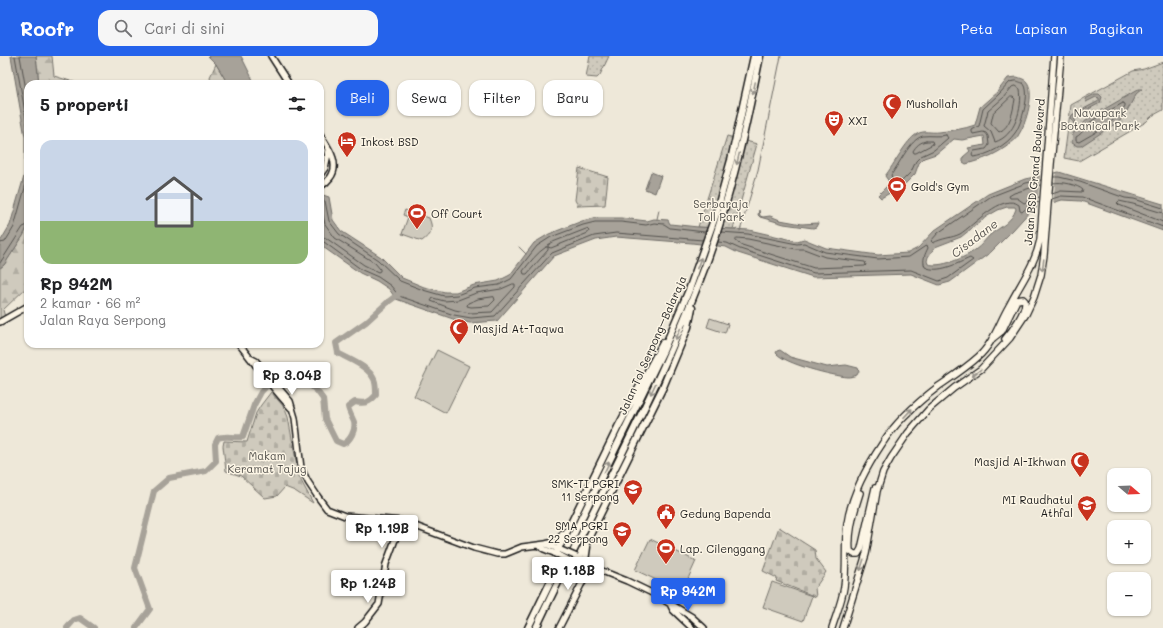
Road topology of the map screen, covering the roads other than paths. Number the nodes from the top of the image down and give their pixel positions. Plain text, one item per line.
1 (271, 56) edge
2 (754, 56) edge
3 (760, 56) edge
4 (1054, 56) edge
5 (1061, 56) edge
6 (286, 80) edge
7 (1054, 99) junction
8 (744, 120) junction
9 (324, 141) edge
10 (329, 149) junction
11 (324, 169) edge
12 (324, 184) edge
13 (1044, 226) junction
14 (693, 290) junction
15 (24, 308) edge
16 (0, 322) edge
17 (992, 340) junction
18 (242, 348) edge
19 (664, 351) junction
20 (990, 358) junction
21 (870, 463) junction
22 (884, 472) junction
23 (576, 514) junction
24 (402, 521) junction
25 (547, 544) junction
26 (539, 546) junction
27 (559, 552) junction
28 (578, 560) junction
29 (592, 567) junction
30 (672, 606) junction
31 (692, 617) junction
32 (687, 622) junction
33 (358, 628) edge
34 (528, 628) edge
35 (536, 628) edge
36 (559, 628) edge
37 (692, 628) edge
38 (704, 628) edge
39 (832, 628) edge
40 (843, 628) edge

1 - 6 main road
2 - 8 highway, Jalan Tol Serpong–Balaraja
3 -> 8 highway, Jalan Tol Serpong–Balaraja
4 - 7 main road, Jalan BSD Grand Boulevard
5 - 7 main road, Jalan BSD Grand Boulevard
7 - 13 main road, Jalan BSD Grand Boulevard
8 - 14 highway, Jalan Tol Serpong–Balaraja
9 - 10 main road
10 - 11 main road
10 - 12 main road
13 - 17 main road, Jalan BSD Grand Boulevard
13 -> 20 main road, Jalan BSD Grand Boulevard
14 - 19 highway, Jalan Tol Serpong–Balaraja
14 - 28 highway
15 - 16 main road
17 - 20 main road
21 -> 17 main road, Jalan BSD Grand Boulevard
18 - 24 main road
19 - 23 highway
34 -> 19 highway, Jalan Tol Serpong–Balaraja
19 -> 35 highway, Jalan Tol Serpong–Balaraja
20 -> 22 main road, Jalan BSD Grand Boulevard
21 - 22 main road
21 - 39 main road, Jalan BSD Grand Boulevard
22 -> 40 main road, Jalan BSD Grand Boulevard
23 - 25 highway
23 - 27 highway
24 - 26 main road
24 - 33 main road
25 - 26 main road
25 - 27 main road
26 - 27 main road
27 - 28 main road, bridge
28 - 29 main road
28 - 29 main road
29 - 30 main road
29 - 36 main road
30 - 31 main road
30 - 32 main road
31 - 32 main road
31 - 38 main road
32 - 37 main road

